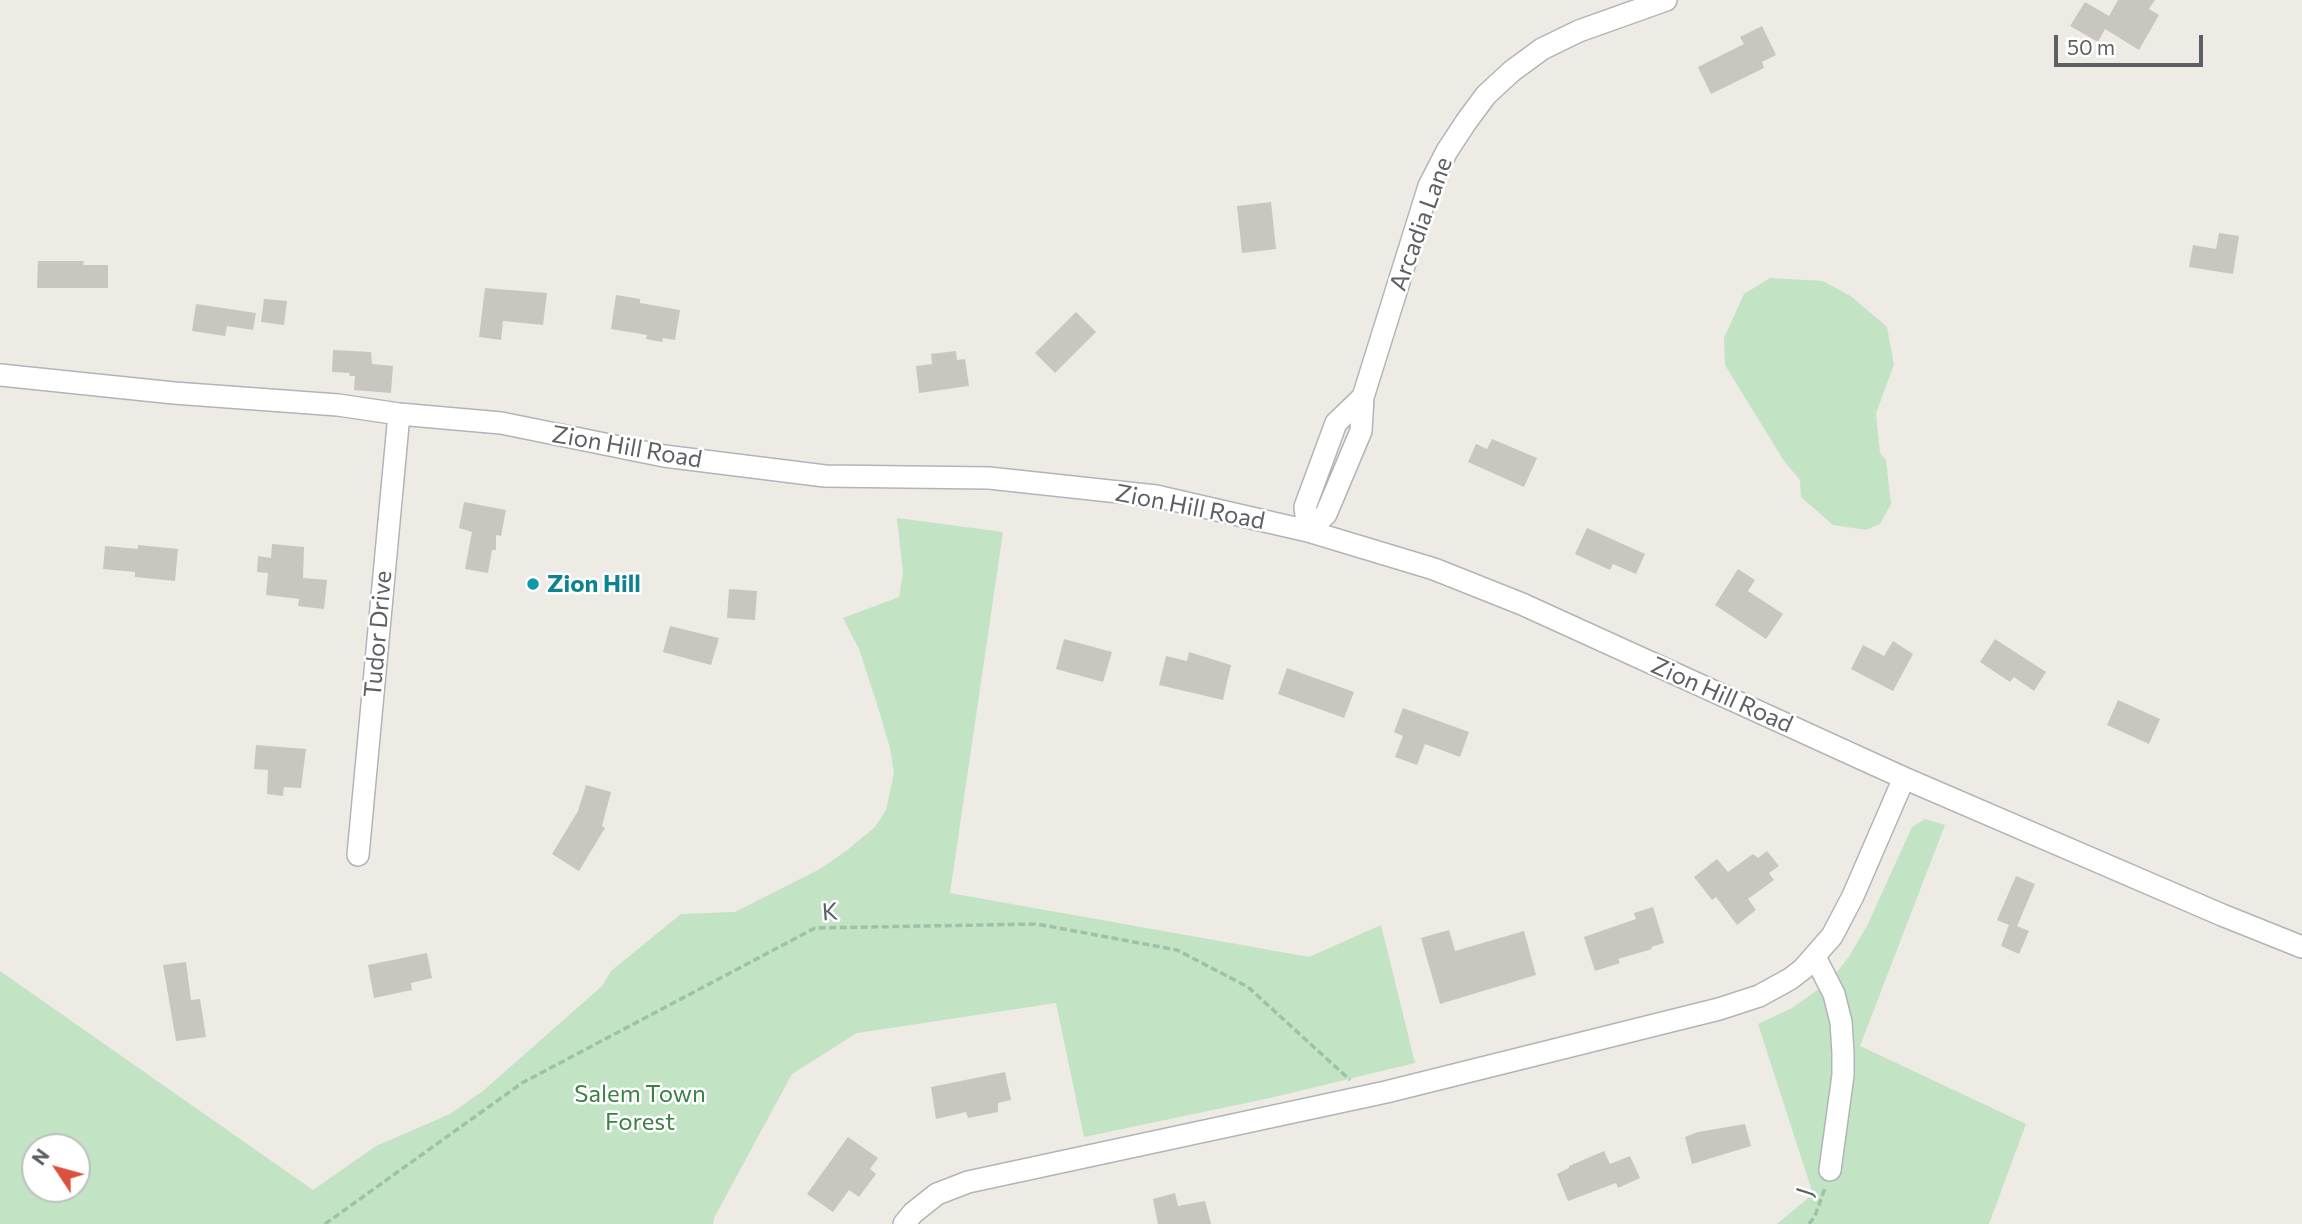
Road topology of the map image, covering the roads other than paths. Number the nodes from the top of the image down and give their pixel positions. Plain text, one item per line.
1 (1665, 0) edge
2 (0, 374) edge
3 (399, 414) junction
4 (1308, 531) junction
5 (1904, 778) junction
6 (358, 855) dead end
7 (2302, 947) edge
8 (1815, 957) junction
9 (1830, 1170) road end
10 (904, 1224) edge

1 - 4 street, Arcadia Lane
2 - 3 street, Zion Hill Road
3 - 4 street, Zion Hill Road
3 - 6 street, Tudor Drive
4 - 5 street, Zion Hill Road
5 - 7 street, Zion Hill Road
5 - 8 street
8 - 9 street
8 - 10 street

